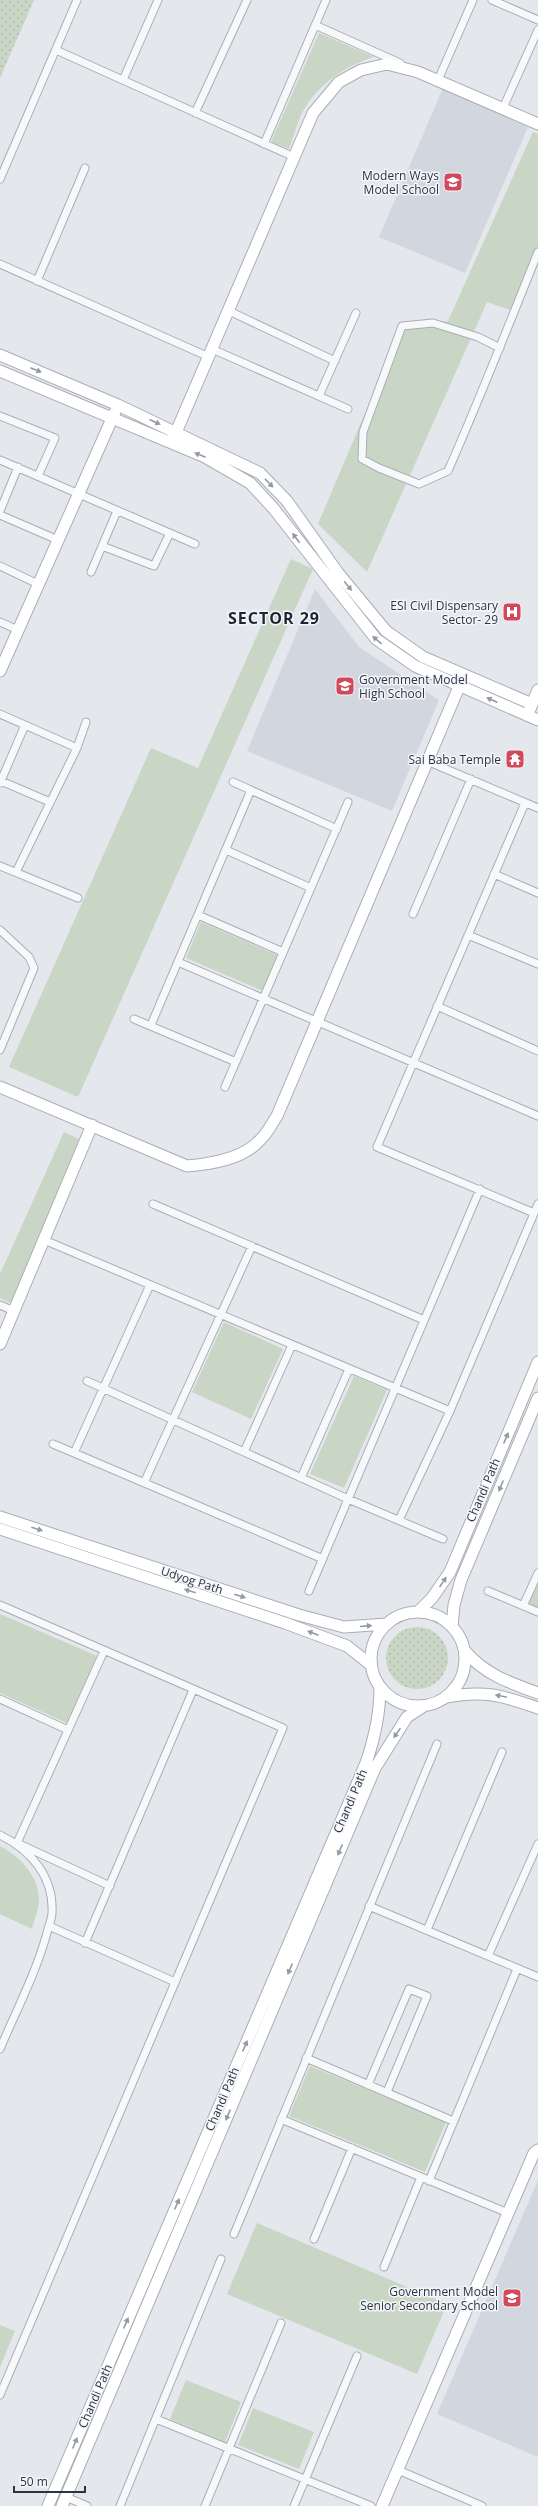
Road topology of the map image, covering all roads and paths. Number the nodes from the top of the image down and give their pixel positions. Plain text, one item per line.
1 (77, 0) edge
2 (158, 0) edge
3 (247, 0) edge
4 (326, 0) edge
5 (473, 0) edge
6 (492, 0) edge
7 (538, 20) edge
8 (315, 25) junction
9 (538, 30) edge
10 (56, 50) junction
11 (418, 72) junction
12 (123, 80) junction
13 (438, 80) junction
14 (503, 108) junction
15 (195, 113) junction
16 (538, 124) edge
17 (264, 144) junction
18 (294, 158) junction
19 (85, 168) dead end
20 (0, 179) edge
21 (538, 252) edge
22 (0, 264) edge
23 (37, 281) junction
24 (228, 311) junction
25 (356, 313) dead end
26 (500, 348) junction
27 (211, 353) junction
28 (0, 355) edge
29 (335, 360) junction
30 (0, 371) edge
31 (319, 396) junction
32 (118, 405) junction
33 (348, 409) dead end
34 (0, 416) edge
35 (113, 418) junction
36 (176, 432) junction
37 (172, 443) junction
38 (0, 460) edge
39 (18, 468) junction
40 (38, 476) junction
41 (79, 494) junction
42 (0, 511) edge
43 (117, 511) junction
44 (0, 515) edge
45 (169, 535) junction
46 (58, 540) junction
47 (195, 544) dead end
48 (102, 546) junction
49 (0, 566) edge
50 (91, 572) dead end
51 (38, 584) junction
52 (0, 622) edge
53 (18, 630) junction
54 (0, 670) edge
55 (464, 675) junction
56 (459, 686) junction
57 (538, 690) edge
58 (532, 704) junction
59 (0, 714) edge
60 (527, 716) junction
61 (538, 720) edge
62 (86, 722) dead end
63 (25, 725) junction
64 (77, 748) junction
65 (428, 761) junction
66 (471, 779) junction
67 (0, 782) edge
68 (233, 782) dead end
69 (252, 790) junction
70 (50, 802) junction
71 (348, 802) dead end
72 (525, 802) junction
73 (538, 808) edge
74 (337, 828) junction
75 (226, 850) junction
76 (0, 866) edge
77 (16, 872) junction
78 (494, 874) junction
79 (311, 888) junction
80 (538, 893) edge
81 (78, 898) dead end
82 (413, 914) dead end
83 (198, 915) junction
84 (0, 930) edge
85 (468, 935) junction
86 (283, 952) junction
87 (178, 962) junction
88 (538, 964) edge
89 (264, 998) junction
90 (437, 1006) junction
91 (134, 1019) dead end
92 (317, 1021) junction
93 (151, 1025) junction
94 (0, 1050) edge
95 (538, 1051) edge
96 (236, 1062) junction
97 (413, 1063) junction
98 (0, 1087) edge
99 (225, 1087) dead end
100 (538, 1116) edge
101 (92, 1126) junction
102 (480, 1189) junction
103 (153, 1204) dead end
104 (538, 1204) edge
105 (534, 1213) junction
106 (44, 1240) junction
107 (252, 1246) junction
108 (150, 1285) junction
109 (0, 1305) edge
110 (14, 1311) junction
111 (221, 1314) junction
112 (424, 1320) junction
113 (0, 1344) edge
114 (292, 1344) junction
115 (538, 1362) edge
116 (349, 1368) junction
117 (87, 1381) dead end
118 (103, 1388) junction
119 (395, 1388) junction
120 (538, 1398) edge
121 (450, 1412) junction
122 (173, 1420) junction
123 (53, 1444) dead end
124 (244, 1452) junction
125 (74, 1453) junction
126 (301, 1478) junction
127 (144, 1483) junction
128 (348, 1499) junction
129 (0, 1517) edge
130 (399, 1520) junction
131 (0, 1529) edge
132 (443, 1539) dead end
133 (323, 1559) junction
134 (538, 1573) edge
135 (309, 1591) dead end
136 (488, 1591) dead end
137 (0, 1605) edge
138 (524, 1606) junction
139 (418, 1612) junction
140 (538, 1612) edge
141 (387, 1624) junction
142 (452, 1627) junction
143 (104, 1651) junction
144 (464, 1651) junction
145 (371, 1665) junction
146 (380, 1687) junction
147 (193, 1690) junction
148 (538, 1693) edge
149 (446, 1697) junction
150 (0, 1700) edge
151 (424, 1706) junction
152 (538, 1708) edge
153 (68, 1730) junction
154 (438, 1744) dead end
155 (502, 1752) dead end
156 (0, 1835) edge
157 (17, 1843) junction
158 (538, 1844) edge
159 (110, 1886) junction
160 (369, 1906) junction
161 (49, 1926) junction
162 (427, 1930) junction
163 (85, 1943) junction
164 (488, 1956) junction
165 (517, 1969) junction
166 (538, 1977) edge
167 (175, 1982) junction
168 (0, 2049) edge
169 (306, 2058) junction
170 (368, 2085) junction
171 (387, 2092) junction
172 (281, 2119) junction
173 (454, 2121) junction
174 (538, 2141) edge
175 (352, 2148) junction
176 (536, 2151) edge
177 (421, 2177) junction
178 (429, 2181) junction
179 (508, 2213) junction
180 (234, 2234) dead end
181 (314, 2239) dead end
182 (221, 2259) dead end
183 (384, 2267) dead end
184 (281, 2323) dead end
185 (357, 2356) dead end
186 (2, 2382) edge
187 (0, 2394) edge
188 (156, 2419) junction
189 (229, 2449) junction
190 (398, 2470) junction
191 (305, 2479) junction
192 (64, 2501) edge
193 (467, 2503) edge
194 (48, 2506) edge
195 (87, 2506) edge
196 (120, 2506) edge
197 (205, 2506) edge
198 (294, 2506) edge
199 (371, 2506) edge
200 (382, 2506) edge
201 (482, 2506) edge

1 - 10 street
2 - 12 street
3 - 15 street
4 - 8 street
5 - 13 street
6 - 7 street
8 - 11 street
8 - 17 street
9 - 14 street
10 - 12 street
10 - 20 street
11 - 13 street
11 - 18 street
12 - 15 street
13 - 14 street
14 - 16 street
15 - 17 street
17 - 18 street
18 - 24 street
19 - 23 street
21 - 26 street
22 - 23 street
23 - 27 street
24 - 27 street
24 - 29 street
25 - 29 street
26 - 26 street
27 - 31 street
27 - 36 street
28 -> 32 street
29 - 31 street
30 - 35 street
31 - 33 street
32 - 35 street
32 -> 36 street
34 - 40 street
35 - 37 street
35 - 41 street
36 - 37 street
36 -> 55 street
56 -> 37 street
38 - 39 street
39 - 40 street
39 - 42 street
40 - 41 street
41 - 43 street
41 - 46 street
43 - 45 street
43 - 48 street
44 - 46 street
45 - 47 street
45 - 48 street
46 - 51 street
48 - 50 street
49 - 51 street
51 - 53 street
52 - 53 street
53 - 54 street
55 - 56 street
55 - 58 street
60 -> 56 street
56 - 65 street
57 - 58 street
58 - 60 street
59 - 63 street
60 - 61 street
62 - 64 street
63 - 64 street
63 - 67 street
64 - 70 street
65 - 66 street
65 - 92 street
66 - 72 street
66 - 82 street
67 - 70 street
68 - 69 street
69 - 74 street
69 - 75 street
70 - 77 street
71 - 74 street
72 - 73 street
72 - 78 street
74 - 79 street
75 - 79 street
75 - 83 street
76 - 77 street
77 - 81 street
78 - 80 street
78 - 85 street
79 - 86 street
83 - 86 street
83 - 87 street
84 - 94 street
85 - 88 street
85 - 90 street
86 - 89 street
87 - 89 street
87 - 93 street
89 - 92 street
89 - 96 street
90 - 95 street
90 - 97 street
91 - 93 street
92 - 97 street
92 - 101 street
93 - 96 street
96 - 99 street
97 - 100 street
97 - 102 street
98 - 101 street
101 - 106 street
102 - 105 street
102 - 112 street
103 - 107 street
104 - 105 street
105 - 121 street
106 - 108 street
106 - 110 street
107 - 111 street
107 - 112 street
108 - 111 street
108 - 118 street
109 - 110 street
110 - 113 street
111 - 114 street
111 - 122 street
112 - 119 street
114 - 116 street
114 - 124 street
139 -> 115 street, Chandi Path
116 - 119 street
116 - 126 street
117 - 118 street
118 - 122 street
118 - 125 street
119 - 121 street
119 - 128 street
120 -> 142 street, Chandi Path
121 - 130 street
122 - 124 street
122 - 127 street
123 - 125 street
124 - 126 street
125 - 127 street
126 - 128 street
127 - 133 street
128 - 130 street
128 - 133 street
129 -> 141 street, Udyog Path
130 - 132 street
145 -> 131 street, Udyog Path
133 - 135 street
134 - 138 street
136 - 138 street
137 - 143 street
138 - 140 street
139 - 141 street
139 - 142 street
141 - 145 street
142 - 144 street
143 - 147 street
143 - 153 street
144 - 148 street
144 - 149 street
145 - 146 street
146 - 151 street
194 -> 146 street, Chandi Path
147 - 159 street
147 - 167 street
149 - 151 street
152 -> 149 street
150 - 153 street
151 -> 192 street, Chandi Path
153 - 157 street
154 - 160 street
155 - 162 street
156 - 157 street
157 - 159 street
157 - 161 street
158 - 164 street
159 - 163 street
160 - 162 street
160 - 169 street
161 - 163 street
161 - 168 street
162 - 164 street
163 - 167 street
164 - 165 street
165 - 166 street
165 - 173 street
167 - 186 street
169 - 170 street
169 - 172 street
170 - 171 street
170 - 171 street
171 - 173 street
172 - 175 street
172 - 180 street
173 - 178 street
174 - 176 street
175 - 177 street
175 - 181 street
176 - 179 street
177 - 178 street
177 - 183 street
178 - 179 street
179 - 190 street
182 - 188 street
184 - 189 street
185 - 191 street
186 - 187 street
188 - 189 street
188 - 196 street
189 - 191 street
189 - 197 street
190 - 193 street
190 - 200 street
191 - 198 street
191 - 199 street
192 - 195 street
193 - 201 street

